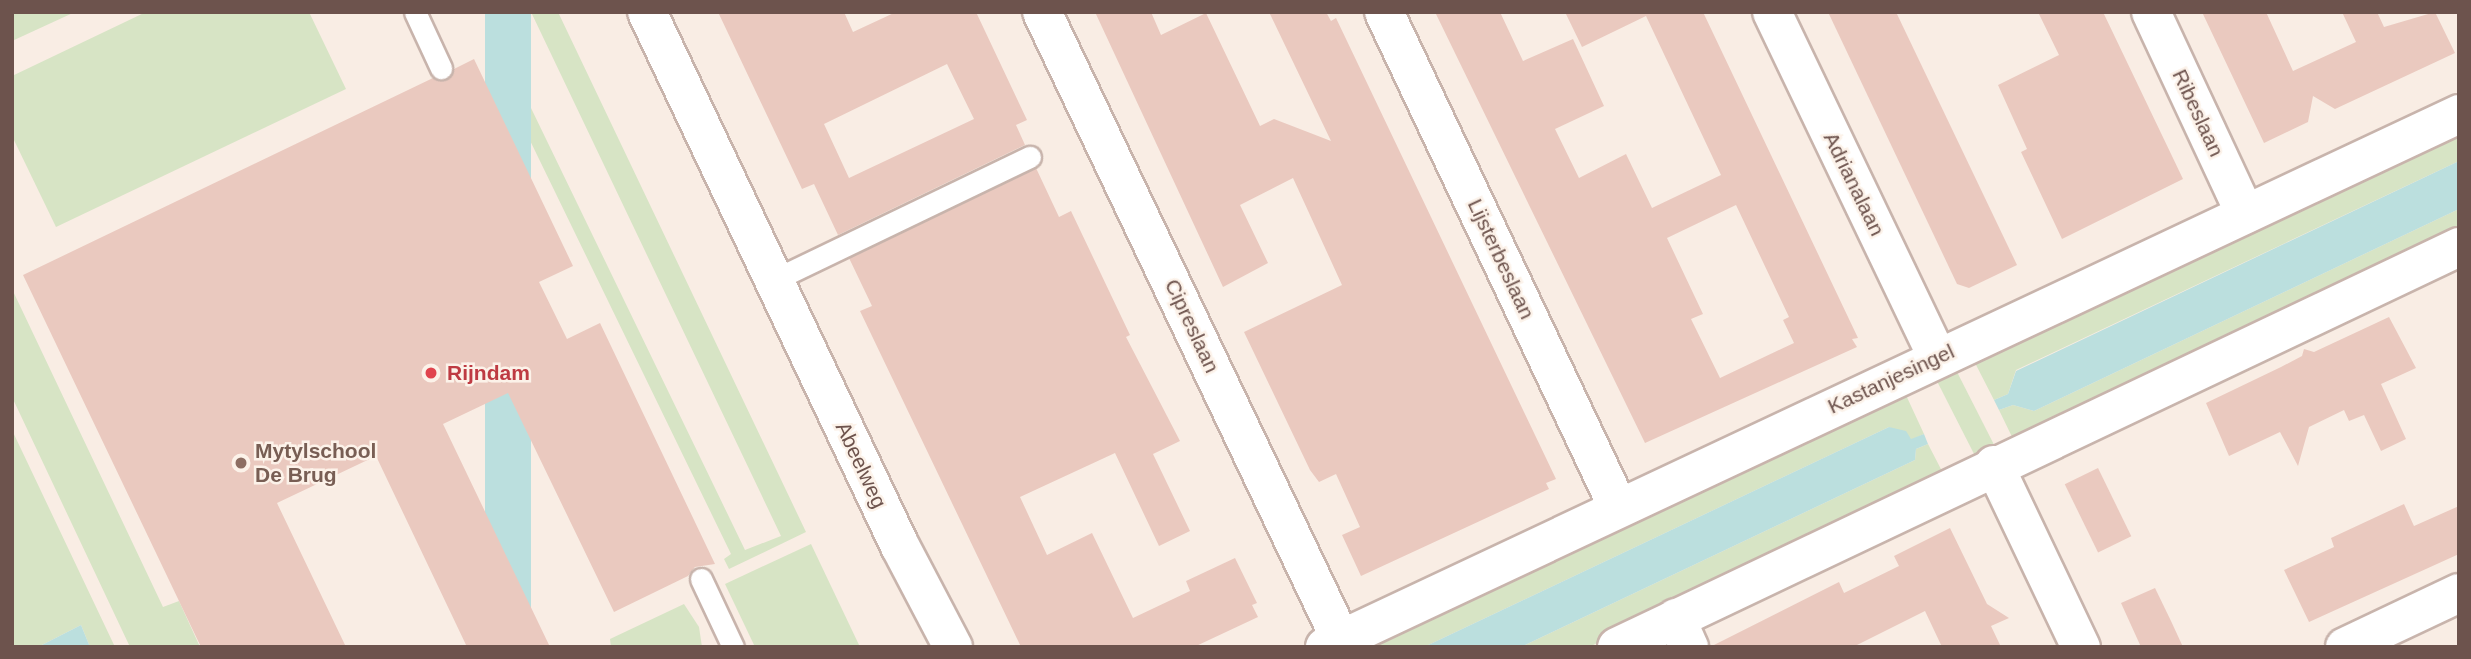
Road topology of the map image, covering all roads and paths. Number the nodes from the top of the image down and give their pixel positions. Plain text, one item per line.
1 (415, 12) edge
2 (647, 12) edge
3 (1042, 12) edge
4 (1384, 12) edge
5 (1772, 12) edge
6 (2151, 12) edge
7 (441, 68) dead end
8 (2459, 114) edge
9 (1030, 157) dead end
10 (2245, 214) junction
11 (2459, 247) edge
12 (774, 280) junction
13 (1937, 356) junction
14 (1994, 465) junction
15 (1618, 507) junction
16 (701, 579) dead end
17 (2459, 593) edge
18 (1682, 633) edge
19 (2413, 633) edge
20 (1333, 643) edge
21 (733, 647) edge
22 (953, 647) edge
23 (1617, 647) edge
24 (2081, 647) edge
25 (2345, 647) edge

1 - 7 lane
2 - 12 street, Abeelweg
3 - 20 street, Cipreslaan
4 - 15 street, Lijsterbeslaan
5 - 13 street, Adrianalaan
6 - 10 street, Ribeslaan
8 - 10 street, Kastanjesingel
9 - 12 lane
10 - 13 street, Kastanjesingel
11 - 14 street
12 - 22 street, Abeelweg
13 - 15 street, Kastanjesingel
14 - 18 street
14 - 24 street
15 - 20 street, Kastanjesingel
16 - 21 lane
17 - 19 street
18 - 23 street
19 - 25 street

